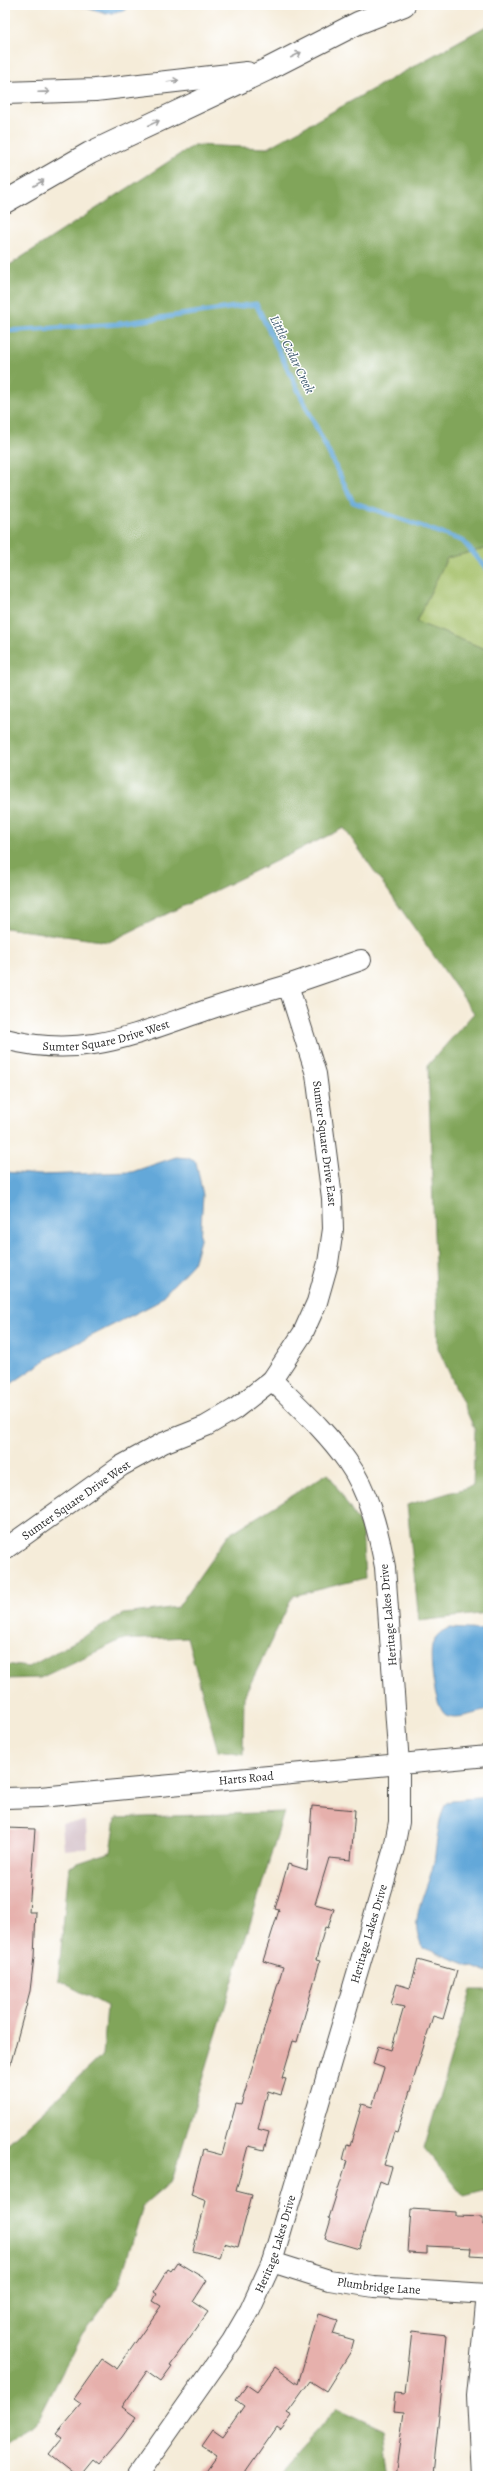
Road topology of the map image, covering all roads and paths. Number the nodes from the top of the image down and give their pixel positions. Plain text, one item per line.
1 (404, 5) edge
2 (266, 70) junction
3 (5, 93) edge
4 (5, 202) edge
5 (361, 960) dead end
6 (288, 985) junction
7 (5, 1039) edge
8 (272, 1380) junction
9 (5, 1549) edge
10 (488, 1756) edge
11 (399, 1764) junction
12 (5, 1798) edge
13 (272, 2262) junction
14 (488, 2294) edge
15 (136, 2476) edge
16 (481, 2476) edge

2 -> 1 highway
3 -> 2 highway
4 -> 2 highway
5 - 6 street
6 - 7 street, Sumter Square Drive West
6 - 8 street, Sumter Square Drive East
8 - 9 street, Sumter Square Drive West
8 - 11 street, Heritage Lakes Drive
10 - 11 street, Harts Road
11 - 12 street, Harts Road
11 - 13 street, Heritage Lakes Drive
13 - 14 street, Plumbridge Lane
13 - 15 street, Heritage Lakes Drive
14 - 16 street

